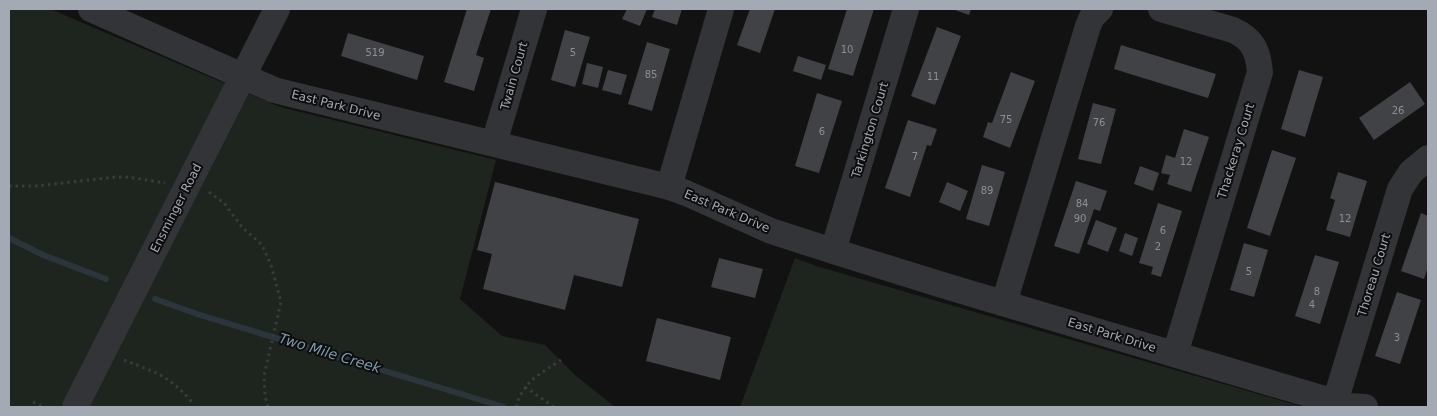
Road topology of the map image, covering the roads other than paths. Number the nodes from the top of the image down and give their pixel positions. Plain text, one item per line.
1 (91, 9) edge
2 (277, 9) edge
3 (534, 9) edge
4 (721, 9) edge
5 (906, 9) edge
6 (1100, 9) edge
7 (1161, 9) edge
8 (244, 76) junction
9 (494, 143) junction
10 (1428, 158) edge
11 (669, 187) junction
12 (833, 251) junction
13 (1004, 303) junction
14 (1175, 354) junction
15 (1335, 402) junction
16 (75, 407) edge
17 (1365, 407) edge

1 - 8 street, East Park Drive
2 - 8 street, Ensminger Road
3 - 9 street, Twain Court
4 - 11 street
5 - 12 street, Tarkington Court
6 - 13 street
7 - 14 street, Thackeray Court
8 - 9 street, East Park Drive
8 - 16 street, Ensminger Road
9 - 11 street, East Park Drive
10 - 15 street, Thoreau Court
11 - 12 street, East Park Drive
12 - 13 street, East Park Drive
13 - 14 street, East Park Drive
14 - 15 street, East Park Drive
15 - 17 street, East Park Drive

